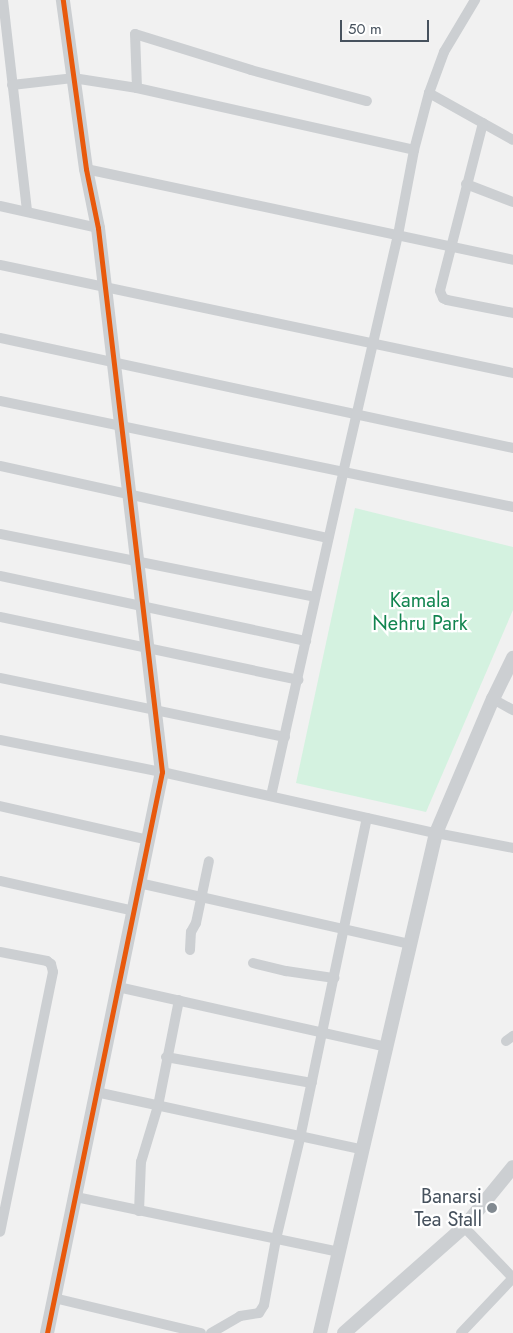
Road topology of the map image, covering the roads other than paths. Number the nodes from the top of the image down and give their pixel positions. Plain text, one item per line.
1 (3, 0) edge
2 (63, 0) edge
3 (475, 0) edge
4 (73, 78) junction
5 (12, 85) junction
6 (138, 88) junction
7 (429, 93) junction
8 (367, 101) dead end
9 (483, 122) junction
10 (513, 140) edge
11 (414, 150) junction
12 (86, 169) junction
13 (466, 184) junction
14 (513, 202) edge
15 (0, 206) edge
16 (27, 212) junction
17 (98, 228) junction
18 (398, 235) junction
19 (450, 246) junction
20 (513, 260) edge
21 (0, 266) edge
22 (104, 287) junction
23 (513, 313) edge
24 (0, 338) edge
25 (373, 344) junction
26 (115, 363) junction
27 (513, 373) edge
28 (0, 401) edge
29 (357, 414) junction
30 (121, 426) junction
31 (513, 448) edge
32 (0, 466) edge
33 (343, 473) junction
34 (129, 496) junction
35 (513, 507) edge
36 (0, 534) edge
37 (328, 538) junction
38 (136, 562) junction
39 (0, 576) edge
40 (315, 597) junction
41 (142, 605) junction
42 (0, 617) edge
43 (306, 641) junction
44 (147, 647) junction
45 (513, 658) edge
46 (0, 678) edge
47 (298, 680) junction
48 (493, 699) junction
49 (155, 710) junction
50 (513, 710) edge
51 (285, 737) junction
52 (0, 740) edge
53 (162, 772) junction
54 (272, 796) junction
55 (0, 806) edge
56 (367, 818) junction
57 (436, 834) junction
58 (148, 840) junction
59 (513, 848) edge
60 (209, 861) dead end
61 (0, 881) edge
62 (139, 883) junction
63 (202, 896) junction
64 (134, 911) junction
65 (344, 929) junction
66 (410, 944) junction
67 (190, 950) dead end
68 (0, 952) edge
69 (253, 963) dead end
70 (334, 978) junction
71 (118, 987) junction
72 (179, 1000) junction
73 (322, 1032) junction
74 (386, 1047) junction
75 (166, 1057) junction
76 (312, 1083) junction
77 (96, 1092) junction
78 (158, 1106) junction
79 (300, 1138) junction
80 (364, 1150) junction
81 (513, 1167) edge
82 (76, 1197) junction
83 (139, 1211) junction
84 (464, 1227) junction
85 (0, 1232) edge
86 (276, 1239) junction
87 (338, 1252) junction
88 (513, 1278) edge
89 (54, 1298) junction
90 (47, 1333) edge
91 (201, 1333) edge
92 (211, 1333) edge
93 (320, 1333) edge
94 (344, 1333) edge
95 (461, 1333) edge

1 - 5 street
2 - 4 street
3 - 7 street
4 - 5 street
4 - 6 street
4 - 12 street
5 - 16 street
6 - 8 street
6 - 11 street
7 - 9 street
7 - 11 street
9 - 10 street
9 - 13 street
11 - 18 street
12 - 17 street
12 - 18 street
13 - 14 street
13 - 19 street
15 - 16 street
16 - 17 street
17 - 22 street
18 - 19 street
18 - 25 street
19 - 20 street
19 - 23 street
21 - 22 street
22 - 25 street
22 - 26 street
24 - 26 street
25 - 27 street
25 - 29 street
26 - 29 street
26 - 30 street
28 - 30 street
29 - 31 street
29 - 33 street
30 - 33 street
30 - 34 street
32 - 34 street
33 - 35 street
33 - 37 street
34 - 37 street
34 - 38 street
36 - 38 street
37 - 40 street
38 - 40 street
38 - 41 street
39 - 41 street
40 - 43 street
41 - 43 street
41 - 44 street
42 - 44 street
43 - 47 street
44 - 47 street
44 - 49 street
45 - 48 street
46 - 49 street
47 - 51 street
48 - 50 street
48 - 57 street
49 - 51 street
49 - 53 street
51 - 54 street
52 - 53 street
53 - 54 street
53 - 58 street
54 - 56 street
55 - 58 street
56 - 57 street
56 - 65 street
57 - 59 street
57 - 66 street
58 - 62 street
60 - 63 street
61 - 64 street
62 - 63 street
62 - 64 street
63 - 65 street
63 - 67 street
64 - 71 street
65 - 66 street
65 - 70 street
66 - 74 street
68 - 85 street
69 - 70 street
70 - 73 street
71 - 72 street
71 - 77 street
72 - 73 street
72 - 75 street
73 - 74 street
73 - 76 street
74 - 80 street
75 - 76 street
75 - 78 street
76 - 79 street
77 - 78 street
77 - 82 street
78 - 79 street
78 - 83 street
79 - 80 street
79 - 86 street
80 - 87 street
81 - 84 street
82 - 83 street
82 - 89 street
83 - 86 street
84 - 88 street
84 - 94 street
86 - 87 street
86 - 92 street
87 - 93 street
88 - 95 street
89 - 90 street
89 - 91 street

